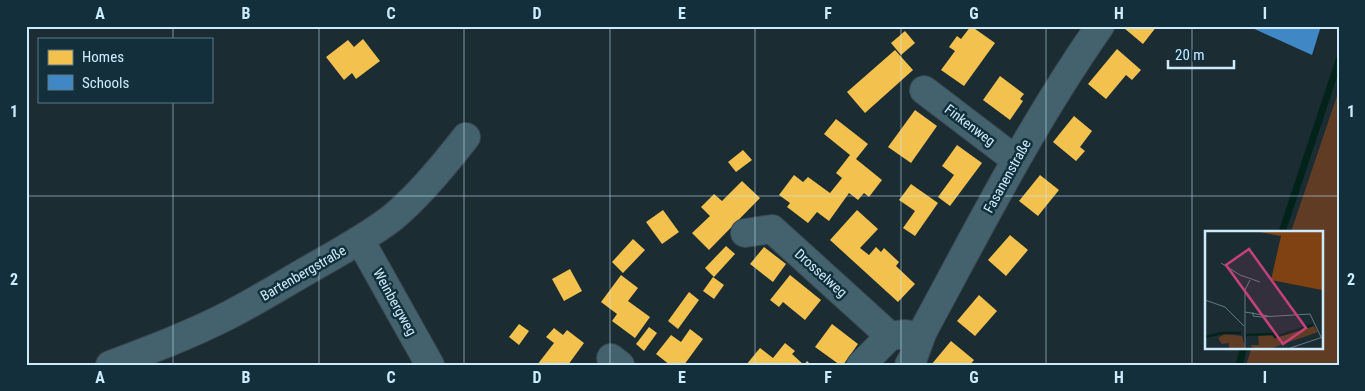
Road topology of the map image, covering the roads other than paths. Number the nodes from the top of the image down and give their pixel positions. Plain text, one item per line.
1 (1100, 26) edge
2 (924, 90) dead end
3 (466, 137) dead end
4 (1016, 160) junction
5 (745, 233) dead end
6 (360, 240) junction
7 (923, 331) junction
8 (890, 336) junction
9 (110, 365) edge
10 (430, 365) edge
11 (861, 365) edge
12 (909, 365) edge

1 - 4 street, Fasanenstraße
2 - 4 street, Finkenweg
3 - 6 street, Bartenbergstraße
4 - 7 street, Fasanenstraße
5 - 8 street, Drosselweg
6 - 9 street, Bartenbergstraße
6 - 10 street, Weinbergweg
7 - 8 street
7 - 12 street, Fasanenstraße
8 - 11 street

